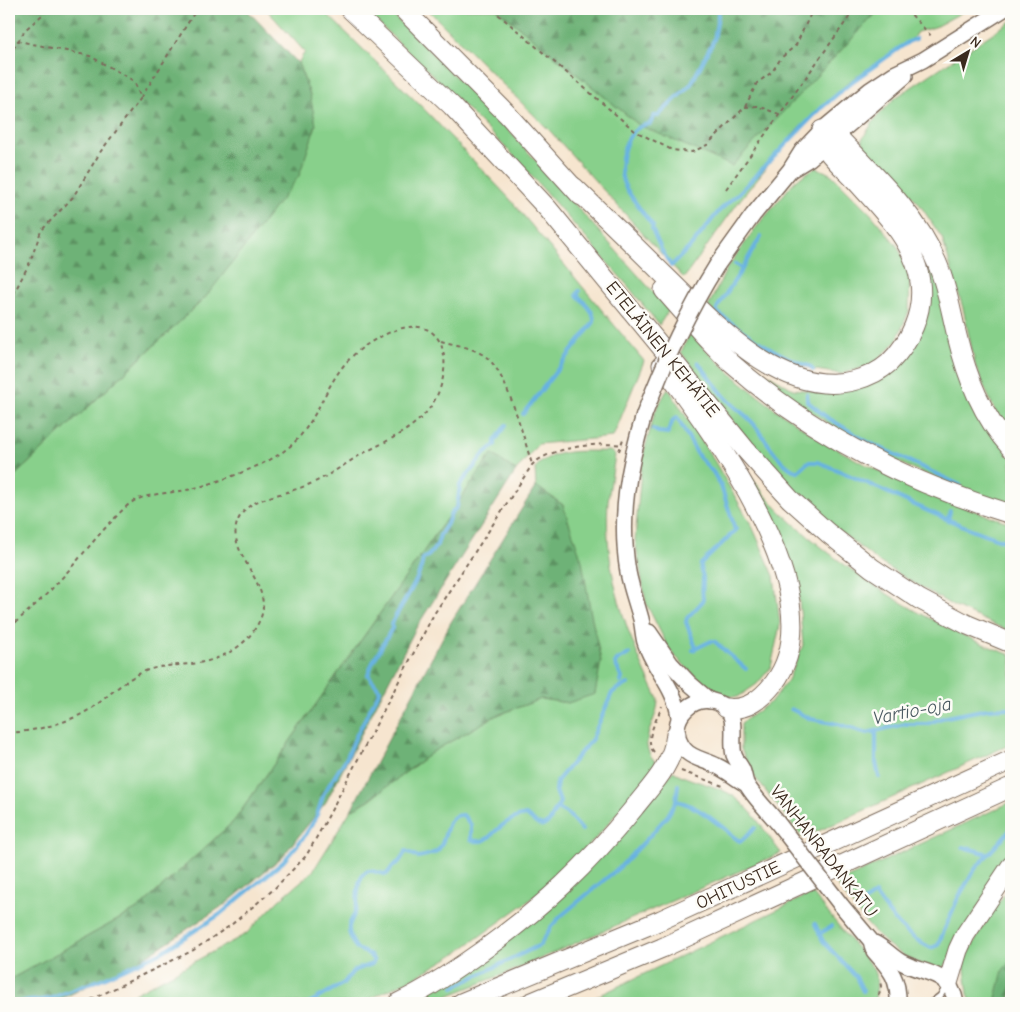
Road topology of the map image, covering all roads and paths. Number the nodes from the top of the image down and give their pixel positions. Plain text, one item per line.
1 (49, 9) edge
2 (350, 9) edge
3 (403, 9) edge
4 (492, 9) edge
5 (813, 9) edge
6 (855, 9) edge
7 (906, 9) edge
8 (1004, 9) edge
9 (196, 10) edge
10 (9, 39) edge
11 (934, 39) dead end
12 (20, 41) junction
13 (9, 55) edge
14 (141, 98) junction
15 (745, 107) junction
16 (779, 114) junction
17 (828, 137) junction
18 (574, 187) junction
19 (726, 189) dead end
20 (548, 209) junction
21 (9, 303) edge
22 (441, 342) junction
23 (634, 447) junction
24 (1011, 448) edge
25 (532, 465) junction
26 (1011, 514) edge
27 (641, 620) junction
28 (9, 628) edge
29 (1011, 643) edge
30 (718, 704) junction
31 (678, 726) junction
32 (9, 733) edge
33 (1011, 760) edge
34 (746, 784) junction
35 (1011, 787) edge
36 (1011, 866) edge
37 (872, 942) junction
38 (948, 984) junction
39 (84, 1003) edge
40 (398, 1003) edge
41 (461, 1003) edge
42 (530, 1003) edge
43 (898, 1003) edge
44 (931, 1003) edge
45 (955, 1003) edge

1 - 12 path
2 - 20 highway, ETELÄINEN KEHÄTIE
3 - 18 highway, ETELÄINEN KEHÄTIE
4 - 15 path
5 - 15 path
6 - 16 path
7 - 11 path
8 - 17 street, VANHANRADANKATU
9 - 14 path
10 - 12 path
12 - 13 path
12 - 14 path
14 - 21 path
15 - 16 path
16 - 19 path
17 - 18 highway
17 - 23 street, VANHANRADANKATU, bridge
17 - 24 highway
18 - 26 highway, ETELÄINEN KEHÄTIE
20 - 29 highway, ETELÄINEN KEHÄTIE
20 - 30 highway
22 - 25 path
22 - 28 path
22 - 32 path
23 - 25 path
23 - 27 street, VANHANRADANKATU
25 - 39 path
27 - 30 street, VANHANRADANKATU
27 - 31 street, VANHANRADANKATU
30 - 31 street
30 - 34 street, VANHANRADANKATU
31 - 34 street, VANHANRADANKATU
31 - 40 highway
33 - 41 highway, OHITUSTIE
34 - 37 street, VANHANRADANKATU, bridge
35 - 42 highway, OHITUSTIE
36 - 38 highway
37 - 38 street, VANHANRADANKATU
37 - 43 street, VANHANRADANKATU
38 - 44 lane
38 - 45 street

